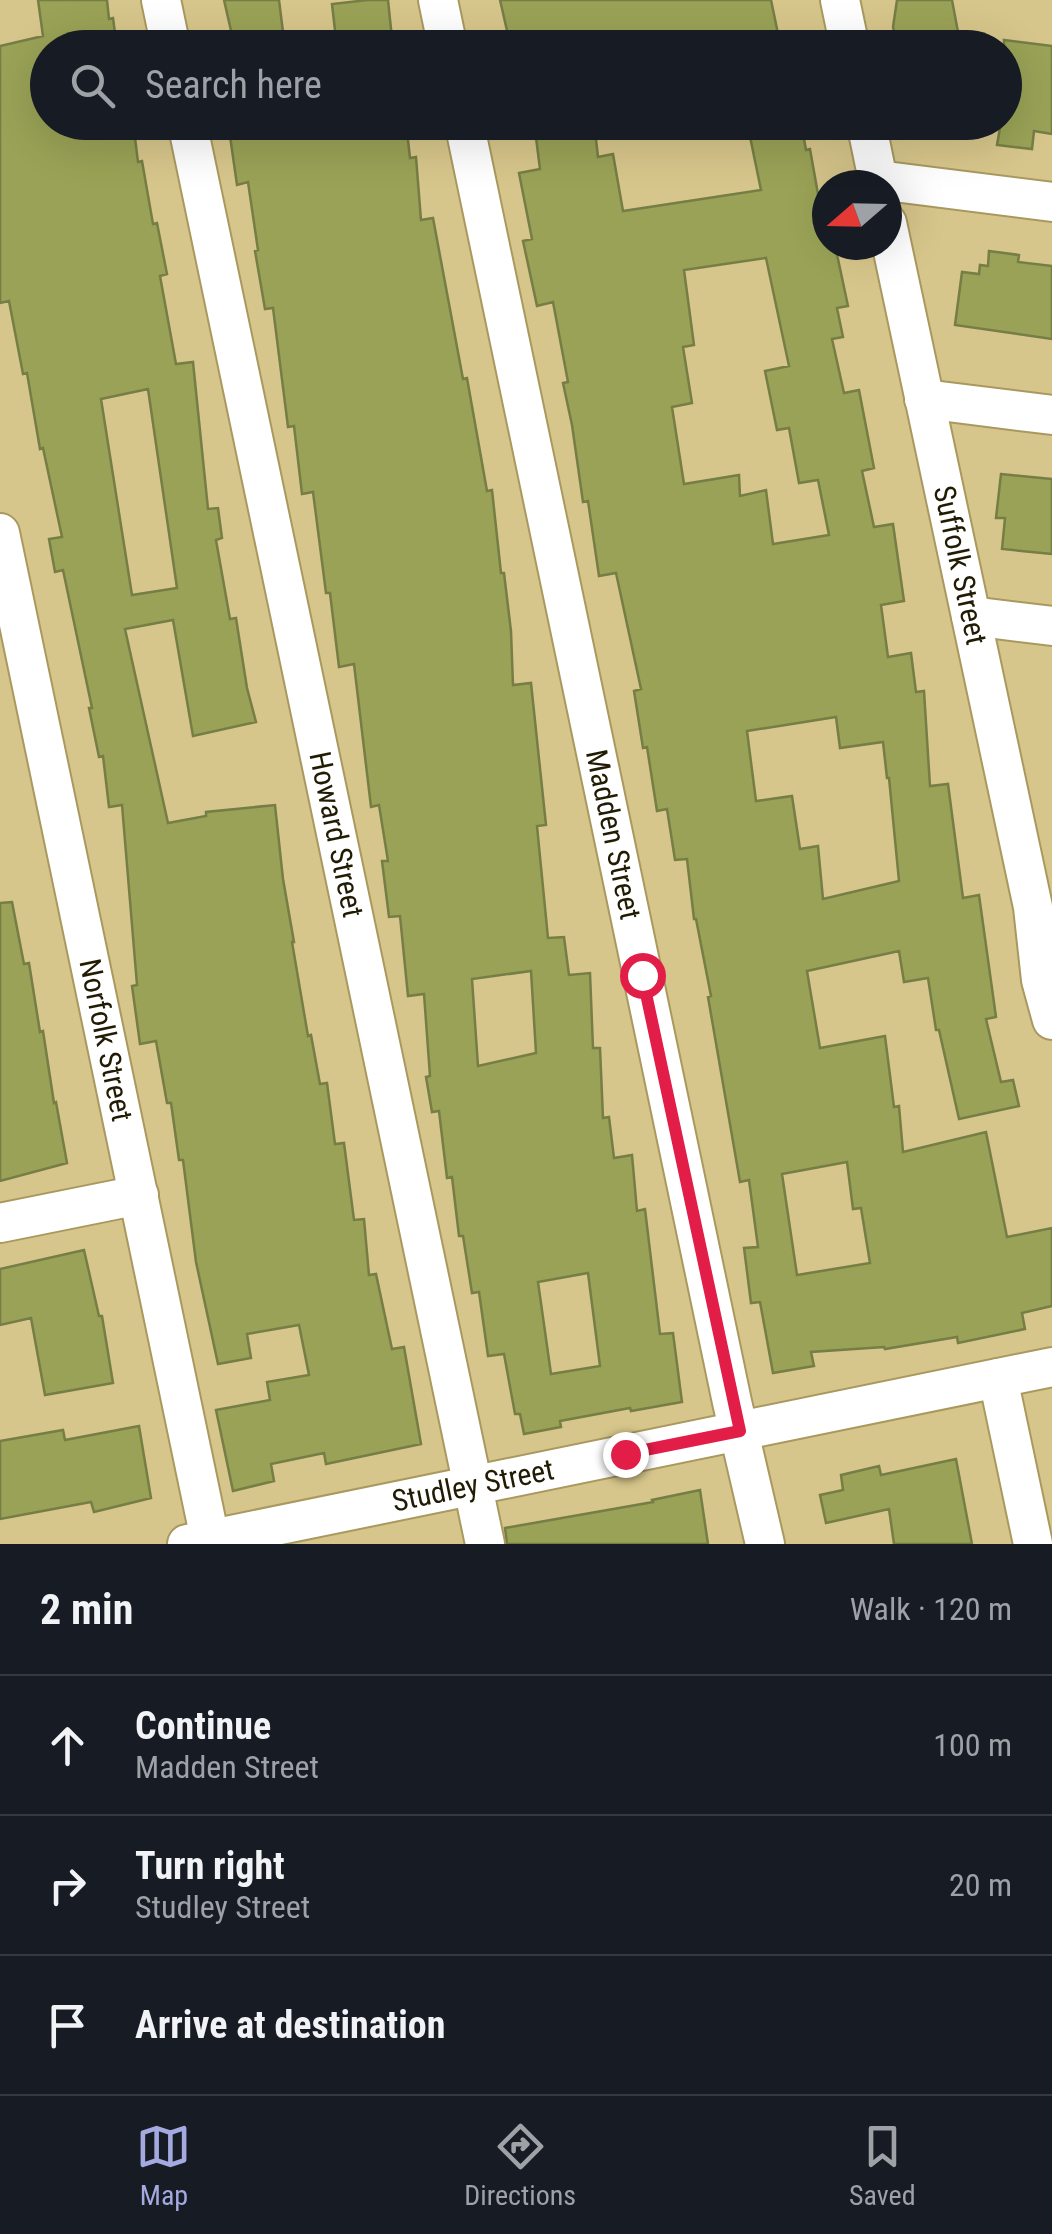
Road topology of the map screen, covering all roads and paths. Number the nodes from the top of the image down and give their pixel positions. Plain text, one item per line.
1 (161, 0) edge
2 (438, 0) edge
3 (840, 0) edge
4 (167, 30) edge
5 (444, 30) edge
6 (846, 30) edge
7 (191, 140) edge
8 (468, 140) edge
9 (870, 140) edge
10 (875, 170) edge
11 (902, 186) edge
12 (1052, 202) edge
13 (895, 260) edge
14 (924, 400) junction
15 (1052, 416) edge
16 (0, 533) edge
17 (971, 616) junction
18 (1052, 626) edge
19 (1034, 834) edge
20 (1033, 907) junction
21 (1052, 961) edge
22 (1051, 1017) edge
23 (139, 1195) junction
24 (0, 1222) edge
25 (1052, 1367) edge
26 (998, 1378) junction
27 (740, 1431) junction
28 (472, 1485) junction
29 (203, 1542) edge
30 (485, 1544) edge
31 (764, 1544) edge
32 (1033, 1544) edge

1 - 4 street
2 - 5 street
3 - 6 street
7 - 28 street, Howard Street
8 - 27 street, Madden Street
9 - 10 street
11 - 12 street
13 - 14 street, Suffolk Street
14 - 15 street
14 - 17 street, Suffolk Street
16 - 23 street, Norfolk Street
17 - 18 street
17 - 19 street, Suffolk Street
19 - 20 street, Suffolk Street
20 - 21 street, Suffolk Street
20 - 22 street, Suffolk Street
23 - 24 street
23 - 29 street, Norfolk Street
25 - 26 street, Studley Street
26 - 27 street, Studley Street
26 - 32 street
27 - 28 street, Studley Street
27 - 31 street, Madden Street
28 - 29 street, Studley Street
28 - 30 street, Howard Street

